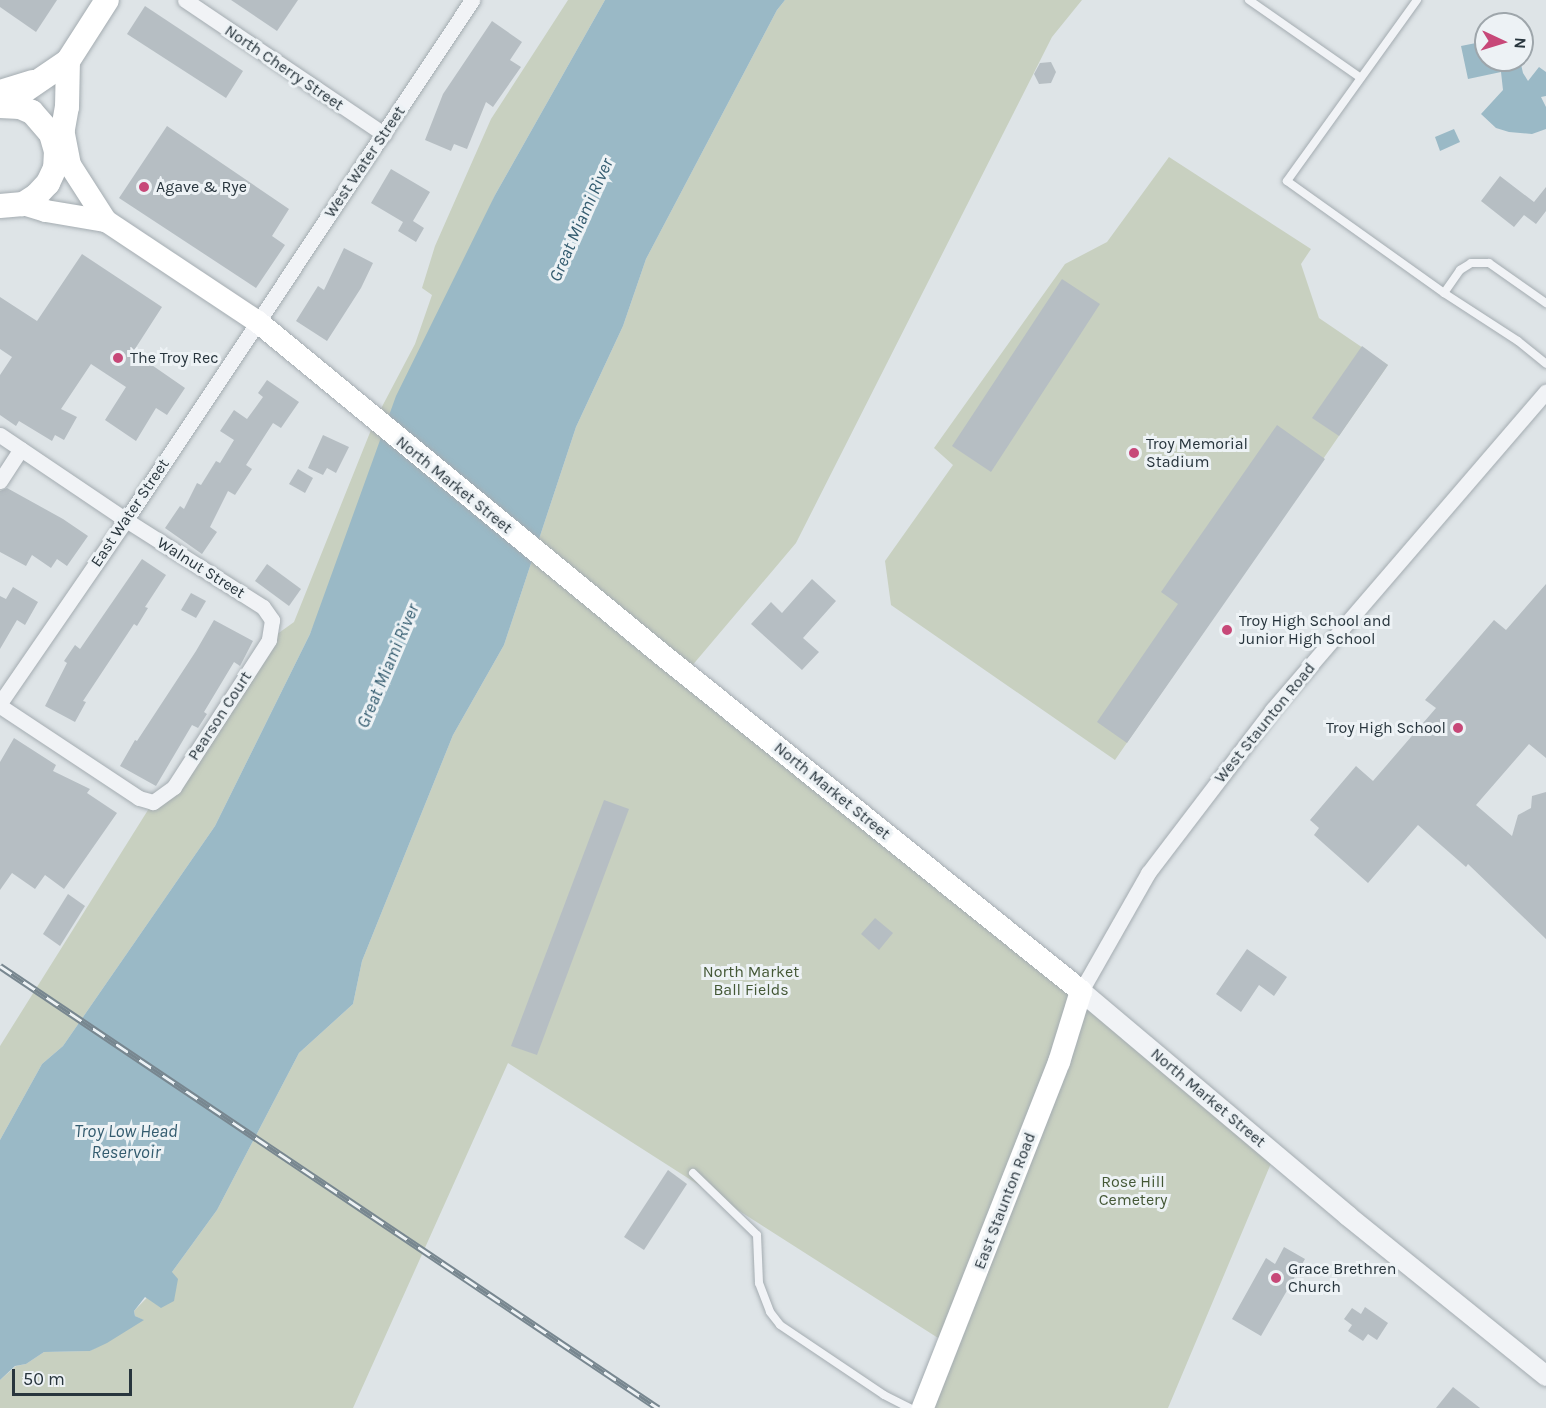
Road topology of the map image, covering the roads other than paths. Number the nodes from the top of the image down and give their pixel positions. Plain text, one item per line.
1 (107, 0) edge
2 (185, 0) edge
3 (472, 0) edge
4 (1249, 0) edge
5 (1417, 0) edge
6 (69, 61) junction
7 (1361, 78) junction
8 (2, 100) edge
9 (384, 134) junction
10 (61, 148) junction
11 (5, 209) edge
12 (106, 220) junction
13 (1444, 293) junction
14 (1546, 303) edge
15 (258, 322) junction
16 (1546, 364) edge
17 (1546, 392) edge
18 (0, 435) edge
19 (21, 449) junction
20 (0, 481) edge
21 (126, 520) junction
22 (272, 620) joint
23 (0, 704) edge
24 (1081, 991) junction
25 (693, 1173) dead end
26 (1546, 1376) edge
27 (910, 1408) edge
28 (923, 1408) edge

1 - 6 main road
2 - 9 street, North Cherry Street
3 - 9 street, West Water Street
4 - 7 lane
5 - 7 lane
6 - 8 main road
6 - 10 main road
7 - 13 lane
8 - 10 main road
9 - 15 street, West Water Street
10 - 11 main road
10 - 12 main road
11 - 12 main road
12 - 15 main road, North Market Street
13 - 14 lane
13 - 16 lane
15 - 21 street, East Water Street
15 - 24 main road, North Market Street
17 - 24 street, West Staunton Road
18 - 19 street, Walnut Street
19 - 20 street
19 - 21 street, Walnut Street
21 - 22 street, Walnut Street
21 - 23 street, East Water Street
22 - 23 street, Pearson Court
24 - 26 street, North Market Street
24 - 28 main road, East Staunton Road
25 - 27 lane

